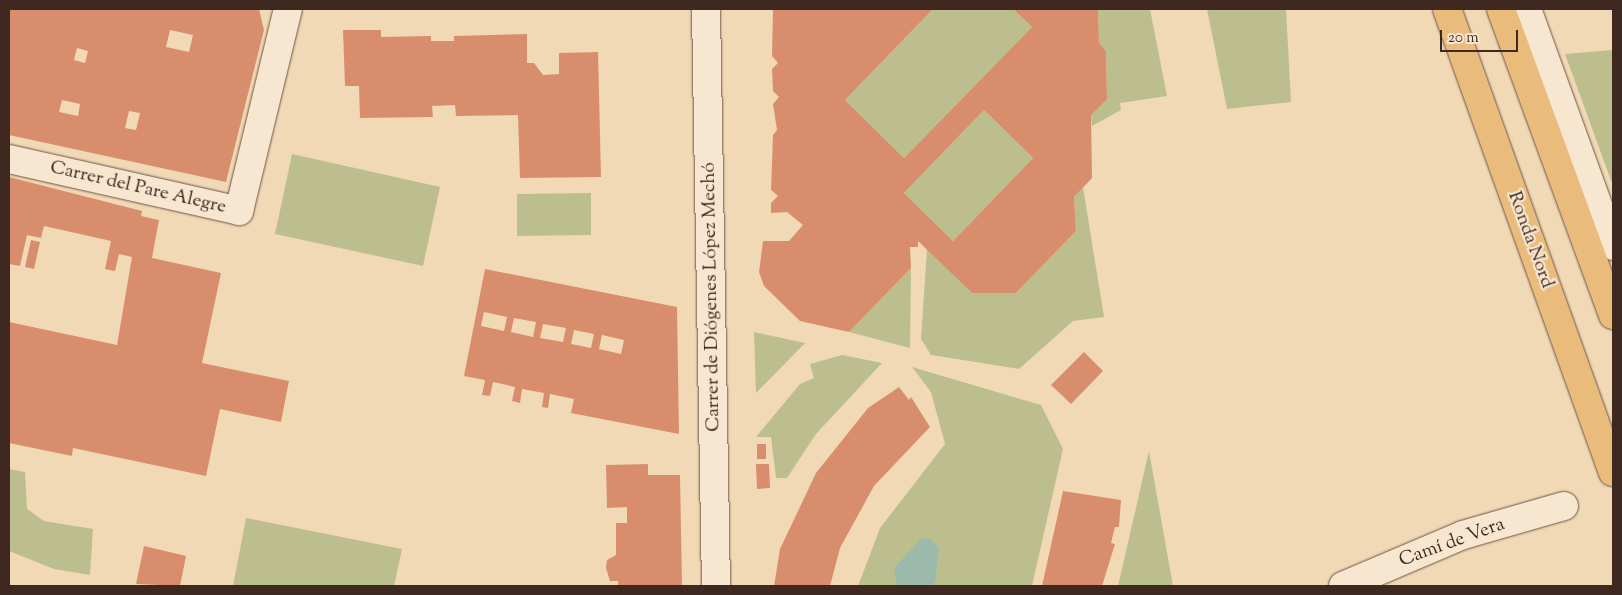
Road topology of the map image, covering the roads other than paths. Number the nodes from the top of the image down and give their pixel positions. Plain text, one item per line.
1 (288, 9) edge
2 (706, 9) edge
3 (1447, 9) edge
4 (1501, 9) edge
5 (1526, 9) edge
6 (9, 159) edge
7 (1613, 246) edge
8 (1613, 315) edge
9 (1613, 472) edge
10 (1564, 506) dead end
11 (716, 586) edge
12 (1344, 586) edge

1 - 6 street, Carrer del Pare Alegre
2 - 11 street, Carrer de Diógenes López Mechó
3 - 9 main road, Ronda Nord
4 - 8 main road
5 - 7 street
10 - 12 street, Camí de Vera

